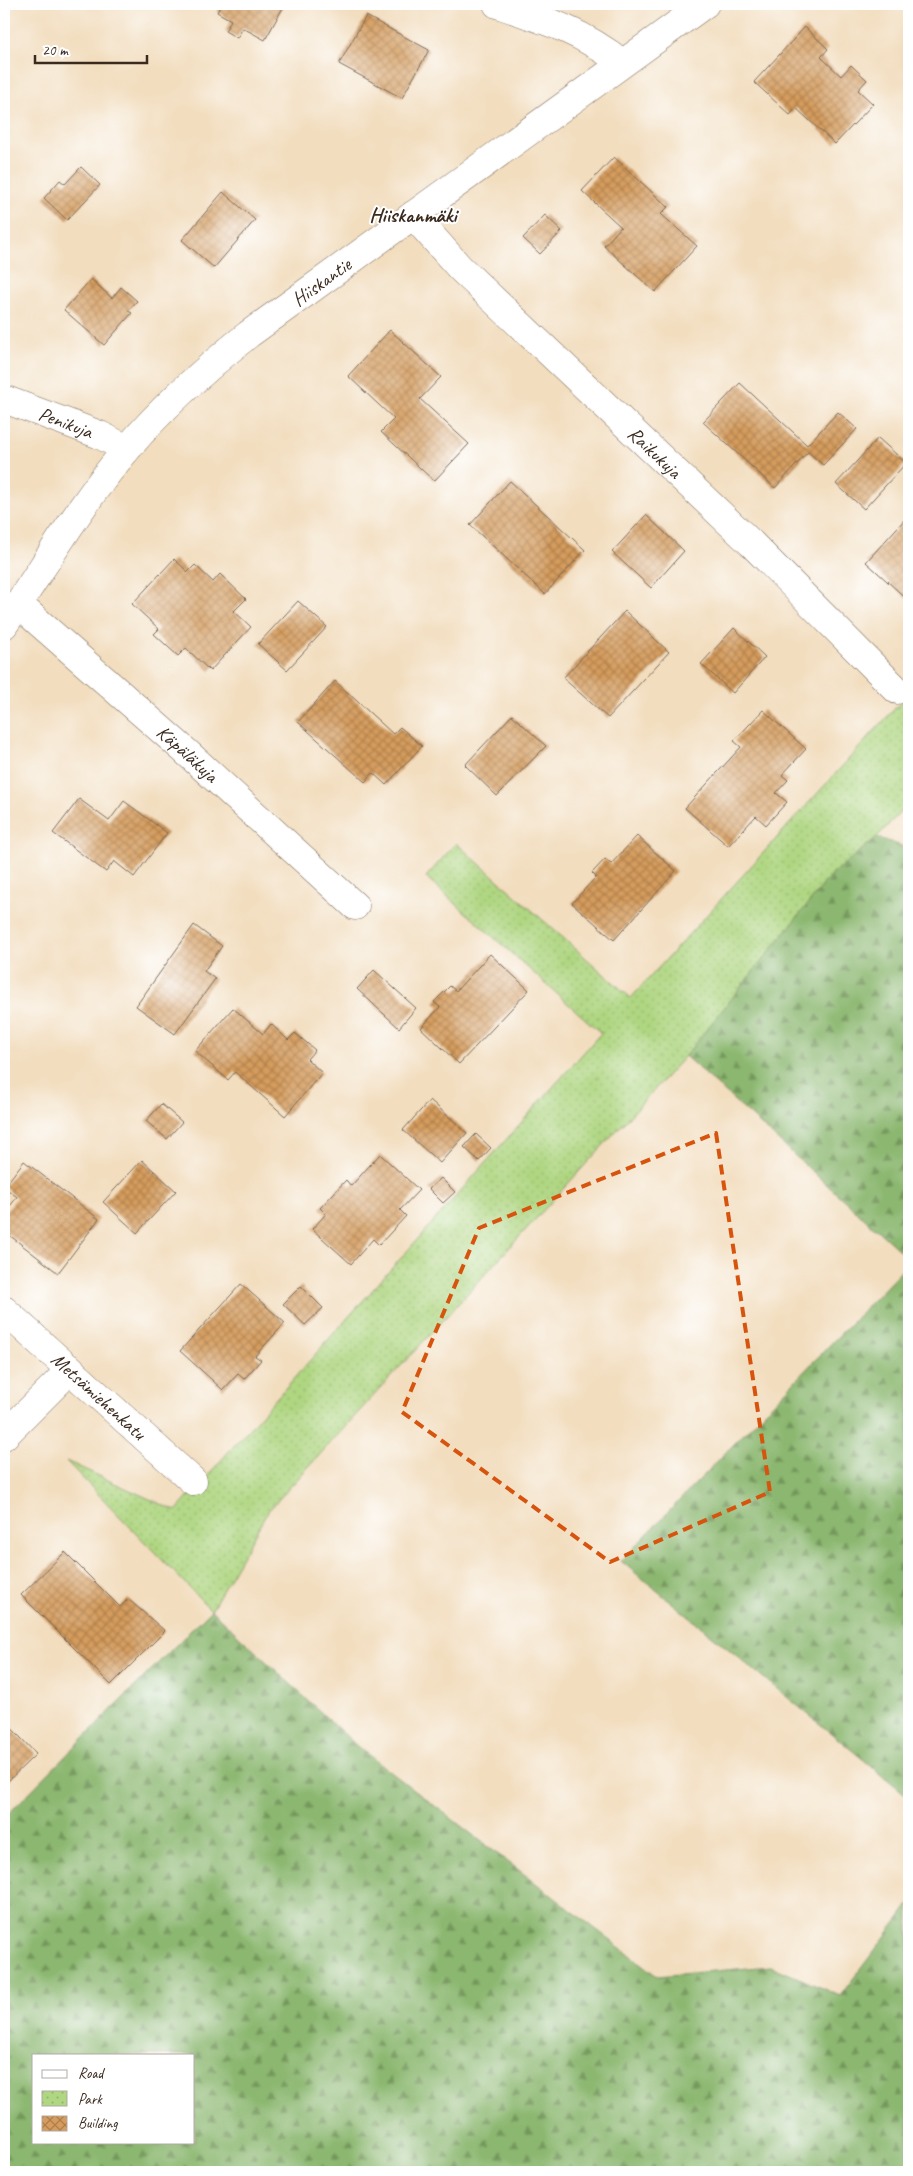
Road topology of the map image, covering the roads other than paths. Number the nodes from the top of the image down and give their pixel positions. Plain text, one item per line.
1 (497, 4) edge
2 (705, 4) edge
3 (622, 63) junction
4 (413, 215) junction
5 (4, 399) edge
6 (126, 449) junction
7 (11, 615) edge
8 (897, 690) dead end
9 (355, 906) dead end
10 (4, 1310) edge
11 (71, 1369) junction
12 (4, 1436) edge
13 (193, 1481) dead end

1 - 3 street
2 - 3 street, Hiiskantie
3 - 4 street, Hiiskantie
4 - 6 street, Hiiskantie
4 - 8 street, Raikukuja
5 - 6 street, Penikuja
6 - 7 street, Hiiskantie
7 - 9 street, Käpäläkuja
10 - 11 street, Metsämiehenkatu
11 - 12 street
11 - 13 street, Metsämiehenkatu

